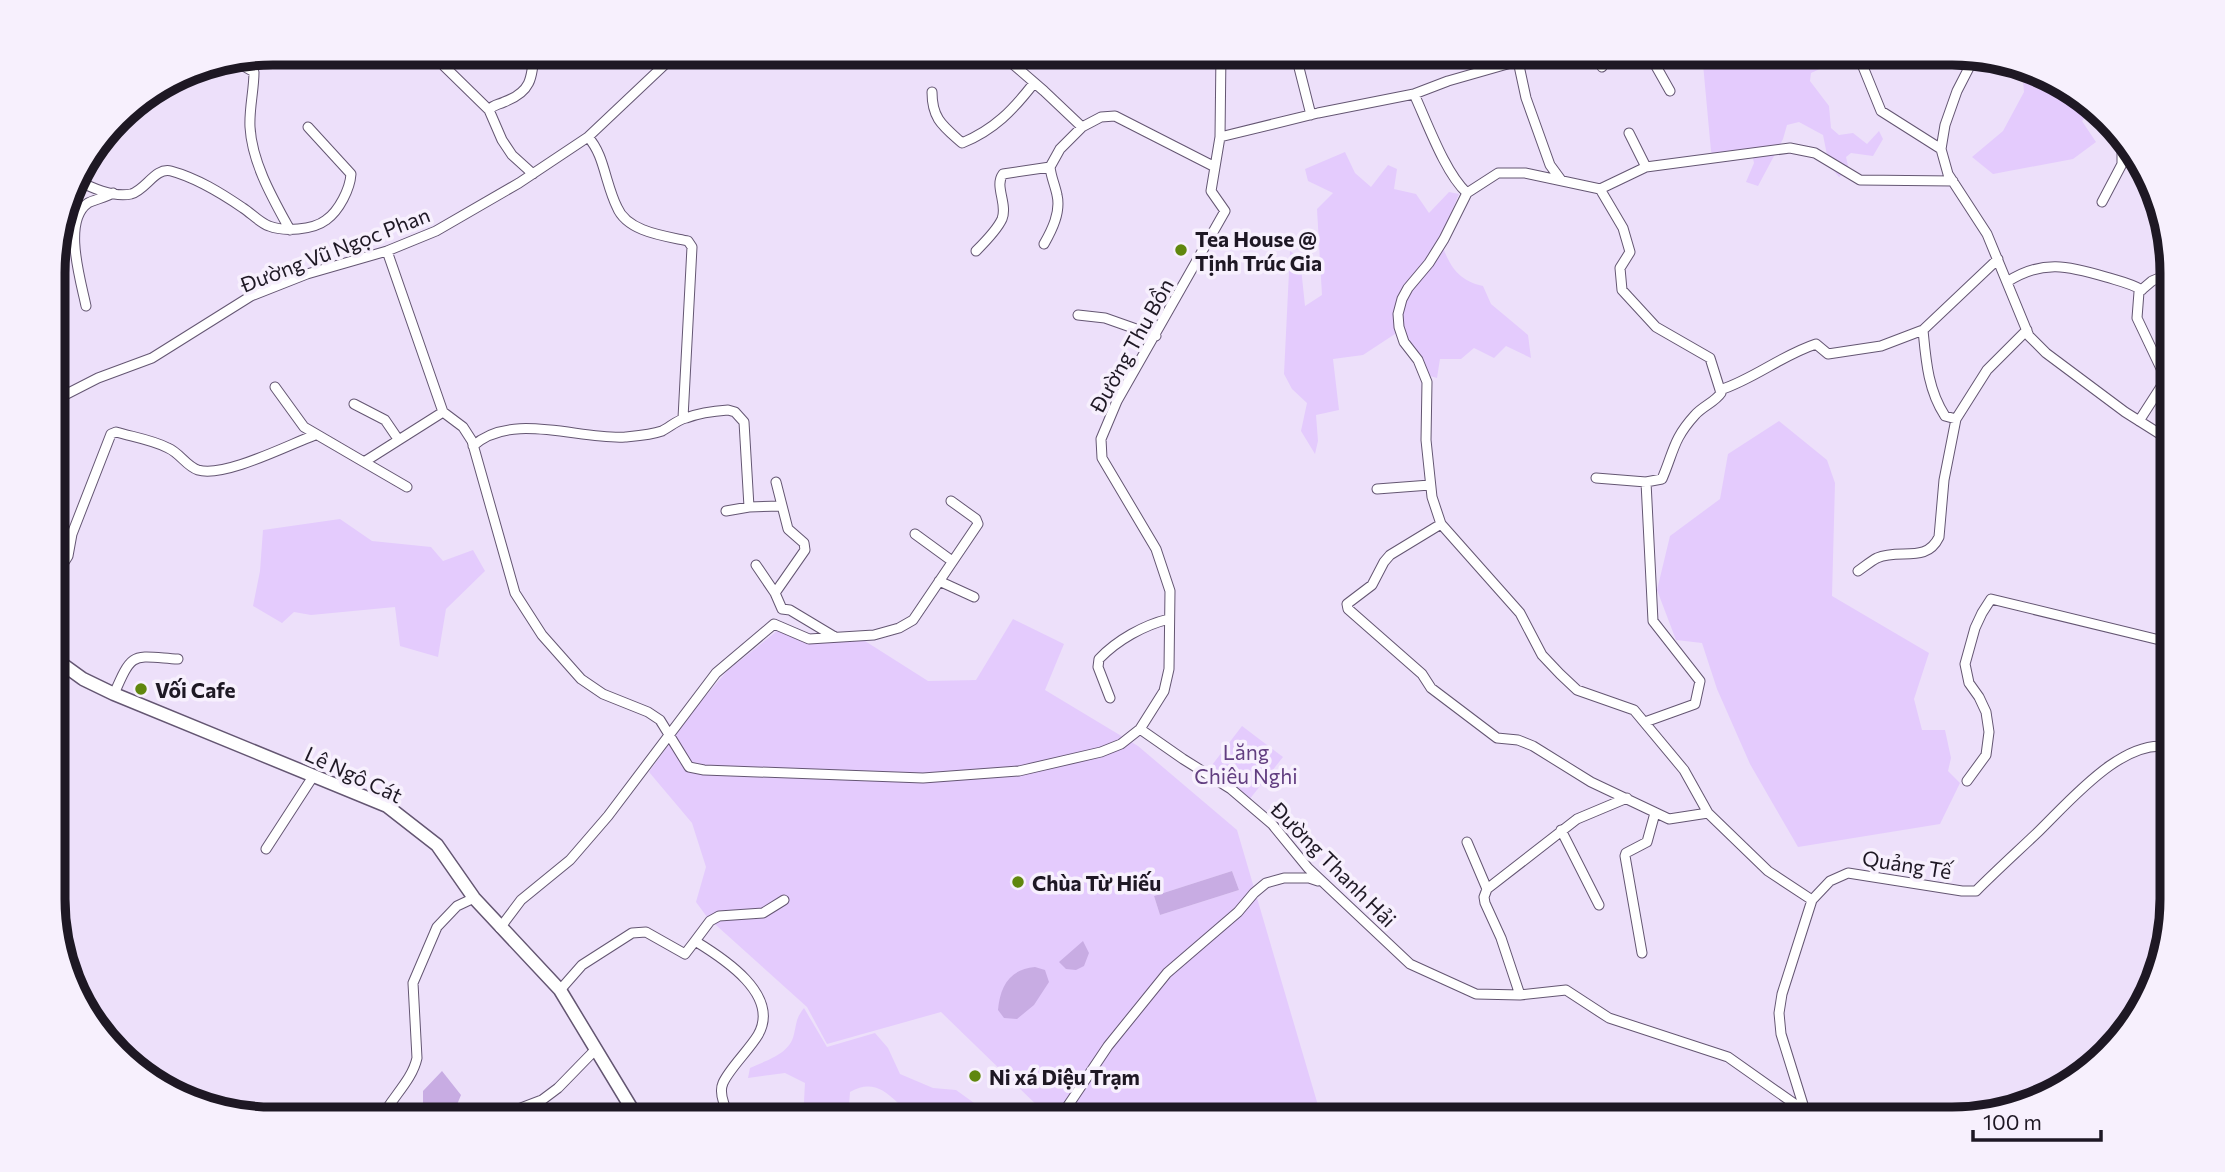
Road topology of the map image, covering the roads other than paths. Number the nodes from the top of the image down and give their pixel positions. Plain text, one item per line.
1 (444, 65) edge
2 (532, 65) edge
3 (664, 65) edge
4 (1014, 65) edge
5 (1221, 65) edge
6 (1298, 65) edge
7 (1500, 65) edge
8 (1519, 65) edge
9 (1655, 65) edge
10 (1862, 65) edge
11 (1970, 66) edge
12 (245, 67) edge
13 (1034, 83) junction
14 (1670, 91) dead end
15 (932, 92) dead end
16 (1415, 94) junction
17 (489, 110) junction
18 (1311, 115) junction
19 (308, 127) dead end
20 (1082, 127) junction
21 (1629, 133) dead end
22 (588, 137) junction
23 (1220, 137) junction
24 (1941, 149) junction
25 (2122, 153) edge
26 (1050, 167) junction
27 (1215, 167) junction
28 (1646, 167) junction
29 (533, 174) junction
30 (1561, 181) junction
31 (1953, 181) junction
32 (85, 183) edge
33 (1600, 188) junction
34 (113, 193) junction
35 (1467, 193) junction
36 (2102, 202) dead end
37 (290, 230) junction
38 (1044, 244) dead end
39 (387, 251) junction
40 (976, 251) dead end
41 (1998, 259) junction
42 (2160, 278) edge
43 (2007, 282) junction
44 (2142, 290) junction
45 (86, 306) dead end
46 (1079, 315) dead end
47 (1923, 330) junction
48 (2027, 330) junction
49 (1156, 336) junction
50 (2160, 366) edge
51 (275, 387) dead end
52 (2160, 388) edge
53 (1720, 390) junction
54 (65, 395) edge
55 (354, 404) dead end
56 (443, 412) junction
57 (683, 418) junction
58 (1956, 419) junction
59 (2139, 421) junction
60 (2160, 434) edge
61 (315, 435) junction
62 (398, 439) junction
63 (473, 446) junction
64 (363, 462) junction
65 (1596, 478) dead end
66 (776, 482) dead end
67 (1646, 482) junction
68 (1430, 485) junction
69 (407, 487) dead end
70 (1377, 489) dead end
71 (951, 501) dead end
72 (781, 506) junction
73 (749, 507) junction
74 (726, 510) dead end
75 (1441, 524) junction
76 (915, 534) dead end
77 (65, 561) edge
78 (952, 561) junction
79 (756, 565) dead end
80 (1858, 571) dead end
81 (939, 580) junction
82 (775, 593) junction
83 (974, 597) dead end
84 (782, 609) junction
85 (1170, 619) junction
86 (774, 624) junction
87 (835, 637) junction
88 (2160, 640) edge
89 (178, 659) dead end
90 (65, 666) edge
91 (114, 694) junction
92 (1110, 698) dead end
93 (1645, 722) junction
94 (1140, 729) junction
95 (670, 733) junction
96 (2160, 747) edge
97 (314, 775) junction
98 (1967, 781) dead end
99 (1627, 798) junction
100 (1655, 813) junction
101 (1708, 813) junction
102 (1561, 830) junction
103 (1467, 842) dead end
104 (267, 849) dead end
105 (1323, 883) junction
106 (1487, 889) junction
107 (474, 898) junction
108 (784, 900) dead end
109 (1812, 900) junction
110 (1599, 905) dead end
111 (500, 928) junction
112 (695, 941) junction
113 (1642, 953) dead end
114 (560, 990) junction
115 (1520, 995) junction
116 (596, 1049) junction
117 (387, 1107) edge
118 (524, 1107) edge
119 (631, 1107) edge
120 (725, 1107) edge
121 (1067, 1107) edge
122 (1798, 1107) edge
123 (1803, 1107) edge

1 - 17 street
2 - 17 street
3 - 22 street, Đường Vũ Ngọc Phan
4 - 13 street
5 - 23 street, Đường Thu Bồn
6 - 18 street
7 - 16 street
8 - 30 street
9 - 14 street
10 - 24 street
11 - 24 street
12 - 37 street
13 - 15 street
13 - 20 street
16 - 18 street
16 - 35 street
17 - 29 street
18 - 23 street
19 - 37 street
20 - 26 street
20 - 27 street
21 - 28 street
22 - 29 street, Đường Vũ Ngọc Phan
22 - 57 street
23 - 27 street, Đường Thu Bồn
24 - 31 street
25 - 36 street
26 - 38 street
26 - 40 street
27 - 49 street, Đường Thu Bồn
28 - 31 street
28 - 33 street
29 - 39 street, Đường Vũ Ngọc Phan
30 - 33 street
30 - 35 street
31 - 41 street
32 - 34 street
33 - 53 street
34 - 37 street
34 - 45 street
35 - 68 street
39 - 54 street, Đường Vũ Ngọc Phan
39 - 56 street
41 - 43 street
41 - 47 street
42 - 44 street
43 - 44 street
43 - 48 street
44 - 50 street
46 - 49 street
47 - 53 street
47 - 58 street
48 - 58 street
48 - 59 street
49 - 85 street, Đường Thu Bồn
51 - 61 street
52 - 59 street
53 - 67 street
55 - 62 street
56 - 62 street
56 - 63 street
57 - 63 street
57 - 73 street
58 - 80 street
59 - 60 street
61 - 64 street
61 - 77 street
62 - 64 street
63 - 95 street
64 - 69 street
65 - 67 street
66 - 72 street
67 - 93 street
68 - 70 street
68 - 75 street
71 - 78 street
72 - 73 street
72 - 82 street
73 - 74 street
75 - 93 street
75 - 99 street
76 - 78 street
78 - 81 street
79 - 82 street
81 - 83 street
81 - 87 street
82 - 84 street
84 - 86 street
84 - 87 street
85 - 92 street
85 - 94 street, Đường Thu Bồn
86 - 87 street
86 - 95 street
88 - 98 street
89 - 91 street
90 - 91 street, Lê Ngô Cát
91 - 97 street, Lê Ngô Cát
93 - 101 street
94 - 95 street
94 - 105 street, Đường Thanh Hải
95 - 111 street
96 - 109 street, Quảng Tế
97 - 104 street
97 - 107 street, Lê Ngô Cát
99 - 100 street
99 - 102 street
100 - 101 street
100 - 113 street
101 - 109 street
102 - 106 street
102 - 110 street
103 - 106 street
105 - 115 street, Đường Thanh Hải
105 - 121 street
106 - 115 street
107 - 111 street, Lê Ngô Cát
107 - 117 street
108 - 112 street
109 - 123 street
111 - 114 street, Lê Ngô Cát
112 - 114 street
112 - 120 street
114 - 116 street, Lê Ngô Cát
115 - 122 street, Đường Thanh Hải
116 - 118 street
116 - 119 street, Lê Ngô Cát

